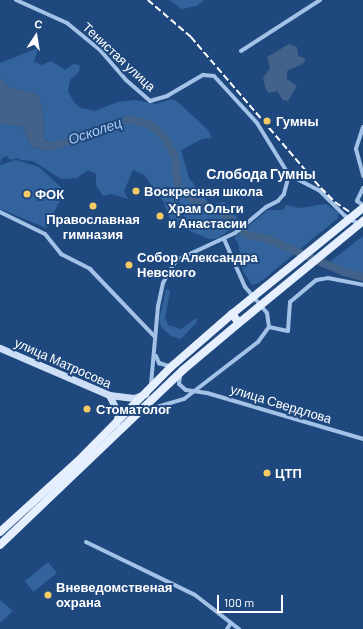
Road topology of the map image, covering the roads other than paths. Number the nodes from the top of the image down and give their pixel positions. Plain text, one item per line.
1 (16, 0) edge
2 (320, 0) edge
3 (241, 51) dead end
4 (363, 127) edge
5 (288, 175) junction
6 (363, 176) edge
7 (363, 188) edge
8 (363, 206) edge
9 (0, 212) edge
10 (363, 221) edge
11 (363, 226) edge
12 (224, 239) junction
13 (363, 285) edge
14 (232, 314) junction
15 (239, 323) junction
16 (269, 327) junction
17 (155, 337) junction
18 (0, 348) edge
19 (155, 352) junction
20 (172, 368) junction
21 (181, 372) junction
22 (148, 391) junction
23 (194, 391) junction
24 (109, 395) junction
25 (142, 411) junction
26 (116, 424) junction
27 (363, 439) edge
28 (0, 532) edge
29 (86, 542) dead end
30 (0, 545) edge
31 (231, 623) junction
32 (227, 629) edge
33 (239, 629) edge

1 - 5 street, Тенистая улица
2 - 3 street
4 - 6 street
5 - 11 street
5 - 12 street
7 - 8 street
8 - 14 main road, bridge
9 - 17 street
10 - 15 main road, bridge
12 - 16 street
12 - 17 street
13 - 16 street
14 - 15 main road
14 - 20 main road
15 - 21 main road
16 - 23 street
17 - 19 street
18 - 24 main road, улица Матросова
19 - 20 street
19 - 22 street
20 - 22 main road
21 - 23 street, улица Свердлова
21 - 25 main road
22 - 24 main road
22 - 26 main road
23 - 25 street
23 - 27 street, улица Свердлова
24 - 26 main road, улица Матросова
25 - 30 main road
26 - 28 main road
29 - 31 street
31 - 32 street
31 - 33 street

